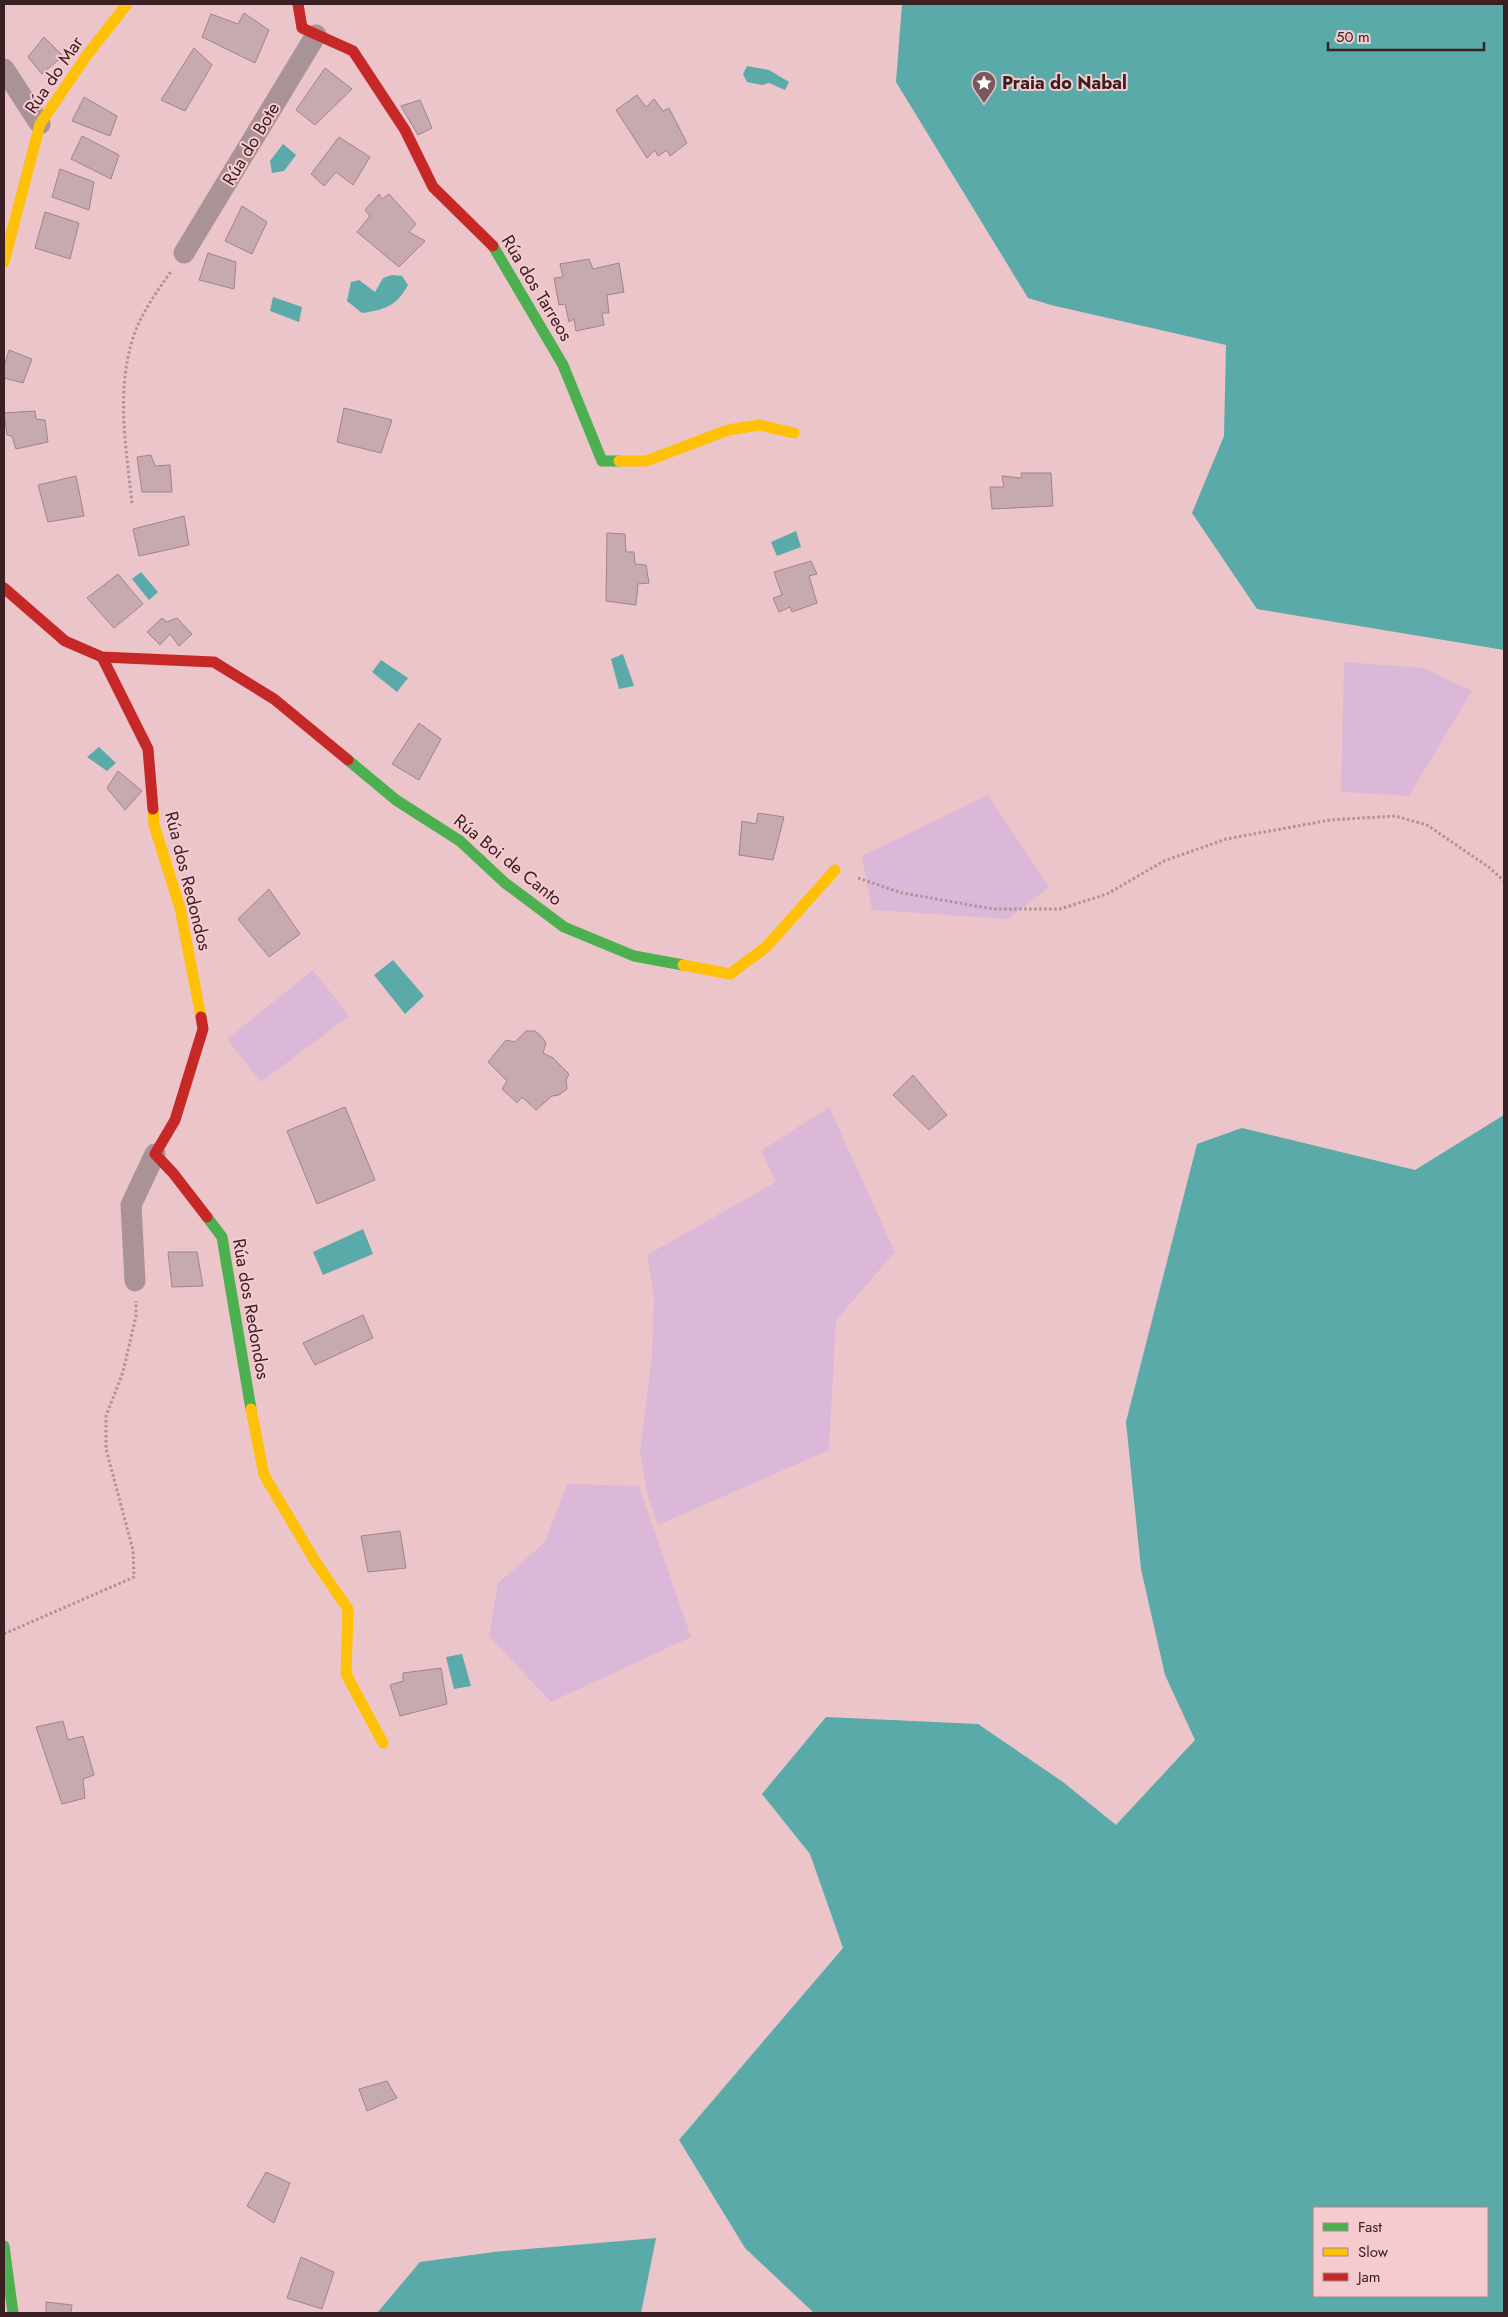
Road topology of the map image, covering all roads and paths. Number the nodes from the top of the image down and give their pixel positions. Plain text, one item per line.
1 (127, 4) edge
2 (298, 4) edge
3 (316, 35) junction
4 (4, 69) edge
5 (40, 124) junction
6 (184, 253) joint
7 (4, 262) edge
8 (794, 433) dead end
9 (132, 503) dead end
10 (4, 588) edge
11 (102, 657) junction
12 (835, 870) joint
13 (1504, 881) edge
14 (155, 1154) junction
15 (135, 1281) joint
16 (4, 1634) edge
17 (383, 1744) dead end
18 (4, 2246) edge
19 (14, 2313) edge

1 - 5 street, Rúa do Mar
2 - 3 street, Rúa dos Tarreos
3 - 6 street, Rúa do Bote
3 - 8 street, Rúa dos Tarreos
4 - 5 street
5 - 7 street, Rúa do Mar
6 - 9 path
10 - 11 street
11 - 12 street, Rúa Boi de Canto
11 - 14 street, Rúa dos Redondos
12 - 13 path
14 - 15 street
14 - 17 street, Rúa dos Redondos
15 - 16 path
18 - 19 street

